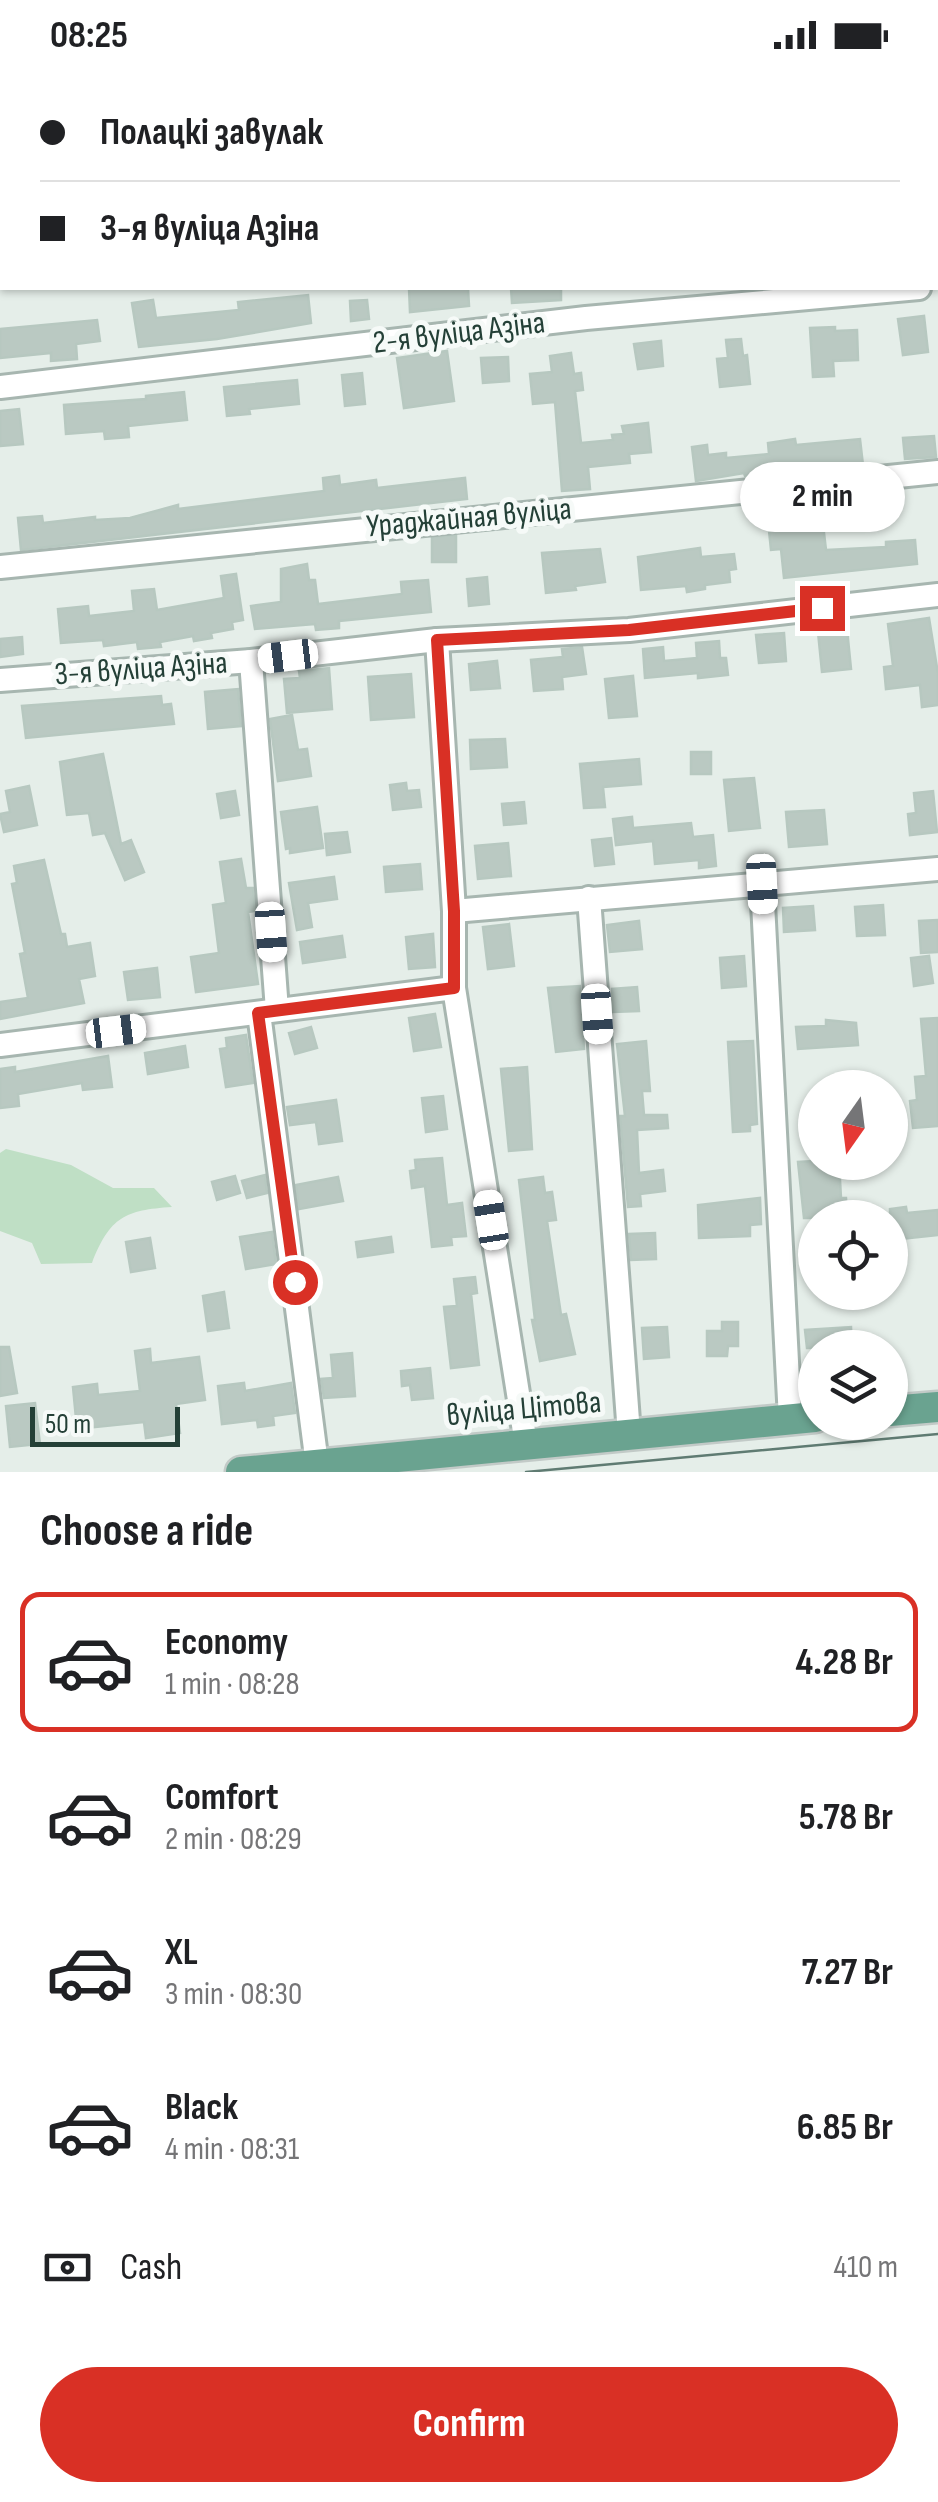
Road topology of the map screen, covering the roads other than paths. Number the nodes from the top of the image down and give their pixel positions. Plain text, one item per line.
1 (896, 290) edge
2 (0, 387) edge
3 (938, 472) edge
4 (0, 566) edge
5 (938, 596) edge
6 (437, 640) junction
7 (251, 661) junction
8 (0, 680) edge
9 (938, 869) edge
10 (762, 884) junction
11 (589, 898) junction
12 (454, 911) junction
13 (454, 988) junction
14 (268, 1012) junction
15 (0, 1045) edge
16 (798, 1365) edge
17 (938, 1407) edge
18 (908, 1410) edge
19 (798, 1418) edge
20 (629, 1434) junction
21 (526, 1444) junction
22 (318, 1468) edge
23 (241, 1472) edge

1 - 2 street, 2-я вуліца Азіна
3 - 4 street, Ураджайная вуліца
5 - 6 street, 3-я вуліца Азіна
6 - 7 street, 3-я вуліца Азіна
6 - 12 street
7 - 8 street, 3-я вуліца Азіна
7 - 14 street
9 - 10 street
10 - 11 street
10 - 16 street
11 - 12 street
11 - 20 street
12 - 13 street
13 - 14 street
13 - 21 street
14 - 15 street
14 - 22 street
17 - 18 main road
19 - 20 main road, вуліца Цітова
20 - 21 main road, вуліца Цітова
21 - 22 main road, вуліца Цітова
22 - 23 main road, вуліца Цітова

